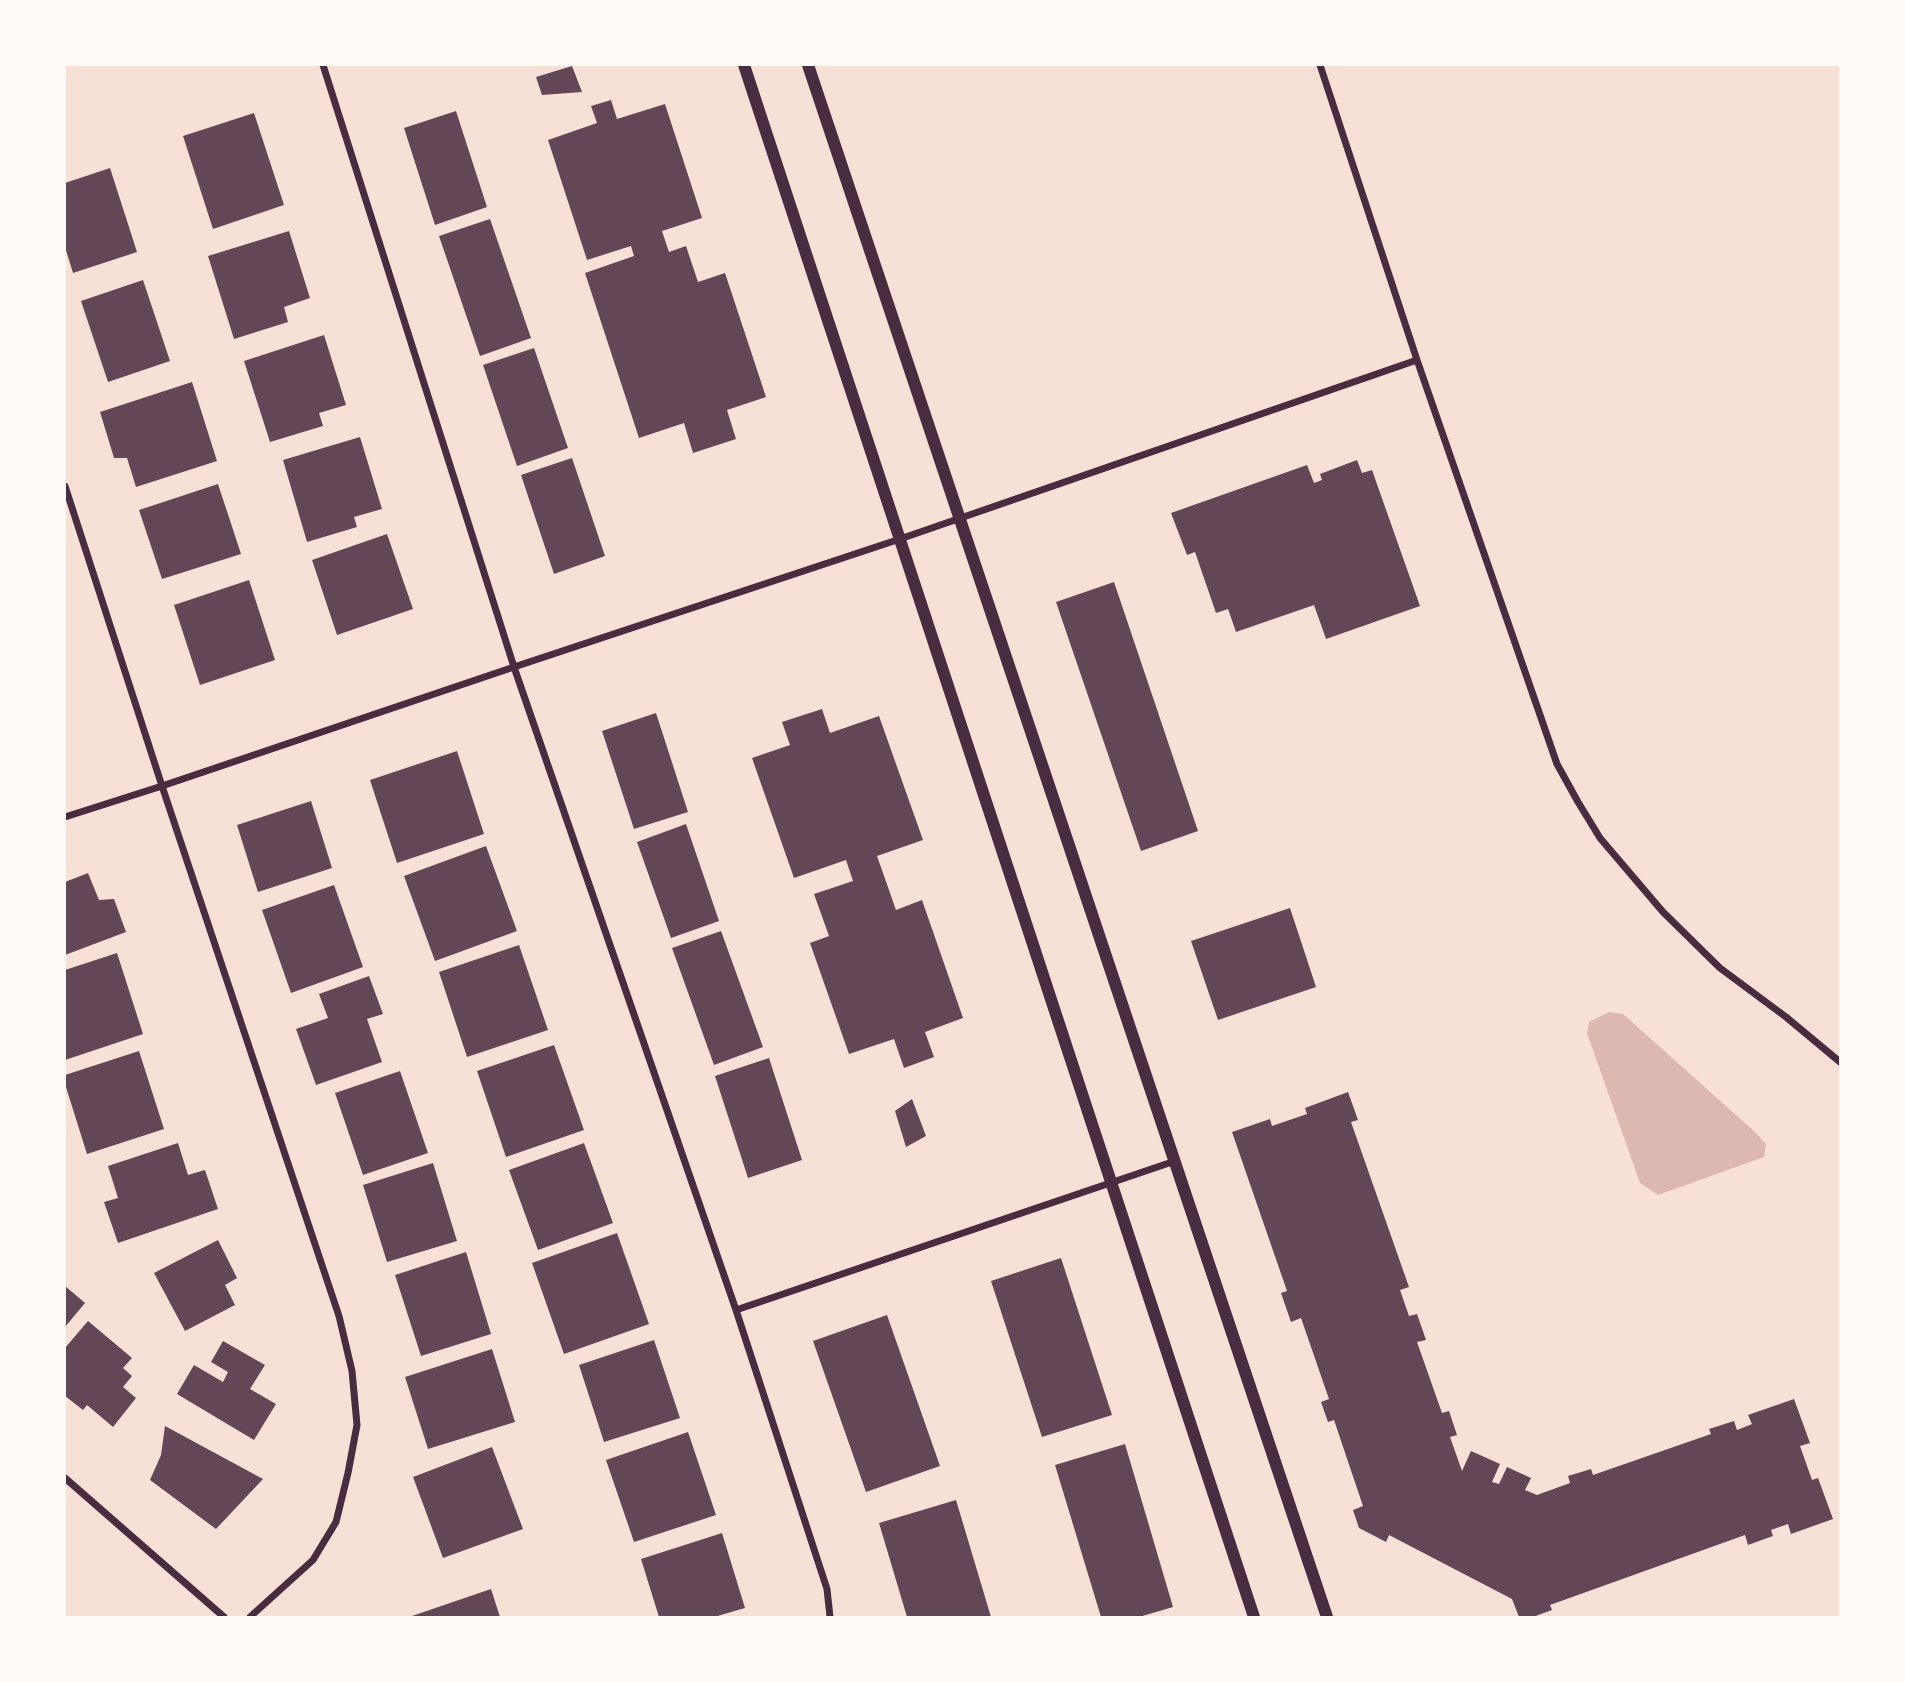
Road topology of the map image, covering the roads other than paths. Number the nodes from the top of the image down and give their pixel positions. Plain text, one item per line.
1 (323, 65) edge
2 (744, 65) edge
3 (808, 65) edge
4 (1320, 65) edge
5 (1417, 360) junction
6 (65, 486) edge
7 (960, 519) junction
8 (900, 539) junction
9 (514, 667) junction
10 (162, 786) junction
11 (65, 817) edge
12 (1840, 1062) edge
13 (1175, 1161) junction
14 (1112, 1183) junction
15 (736, 1310) junction
16 (65, 1478) edge
17 (224, 1617) edge
18 (250, 1617) edge
19 (831, 1617) edge
20 (1254, 1617) edge
21 (1328, 1617) edge

1 - 9 street
2 - 8 street
3 - 7 street
4 - 5 street
5 - 7 street
5 - 12 street
6 - 10 street
7 - 8 street
7 - 13 street
8 - 9 street
8 - 14 street
9 - 10 street
9 - 15 street
10 - 11 street
10 - 18 street
13 - 14 street
13 - 21 street
14 - 15 street
14 - 20 street
15 - 19 street
16 - 17 street

